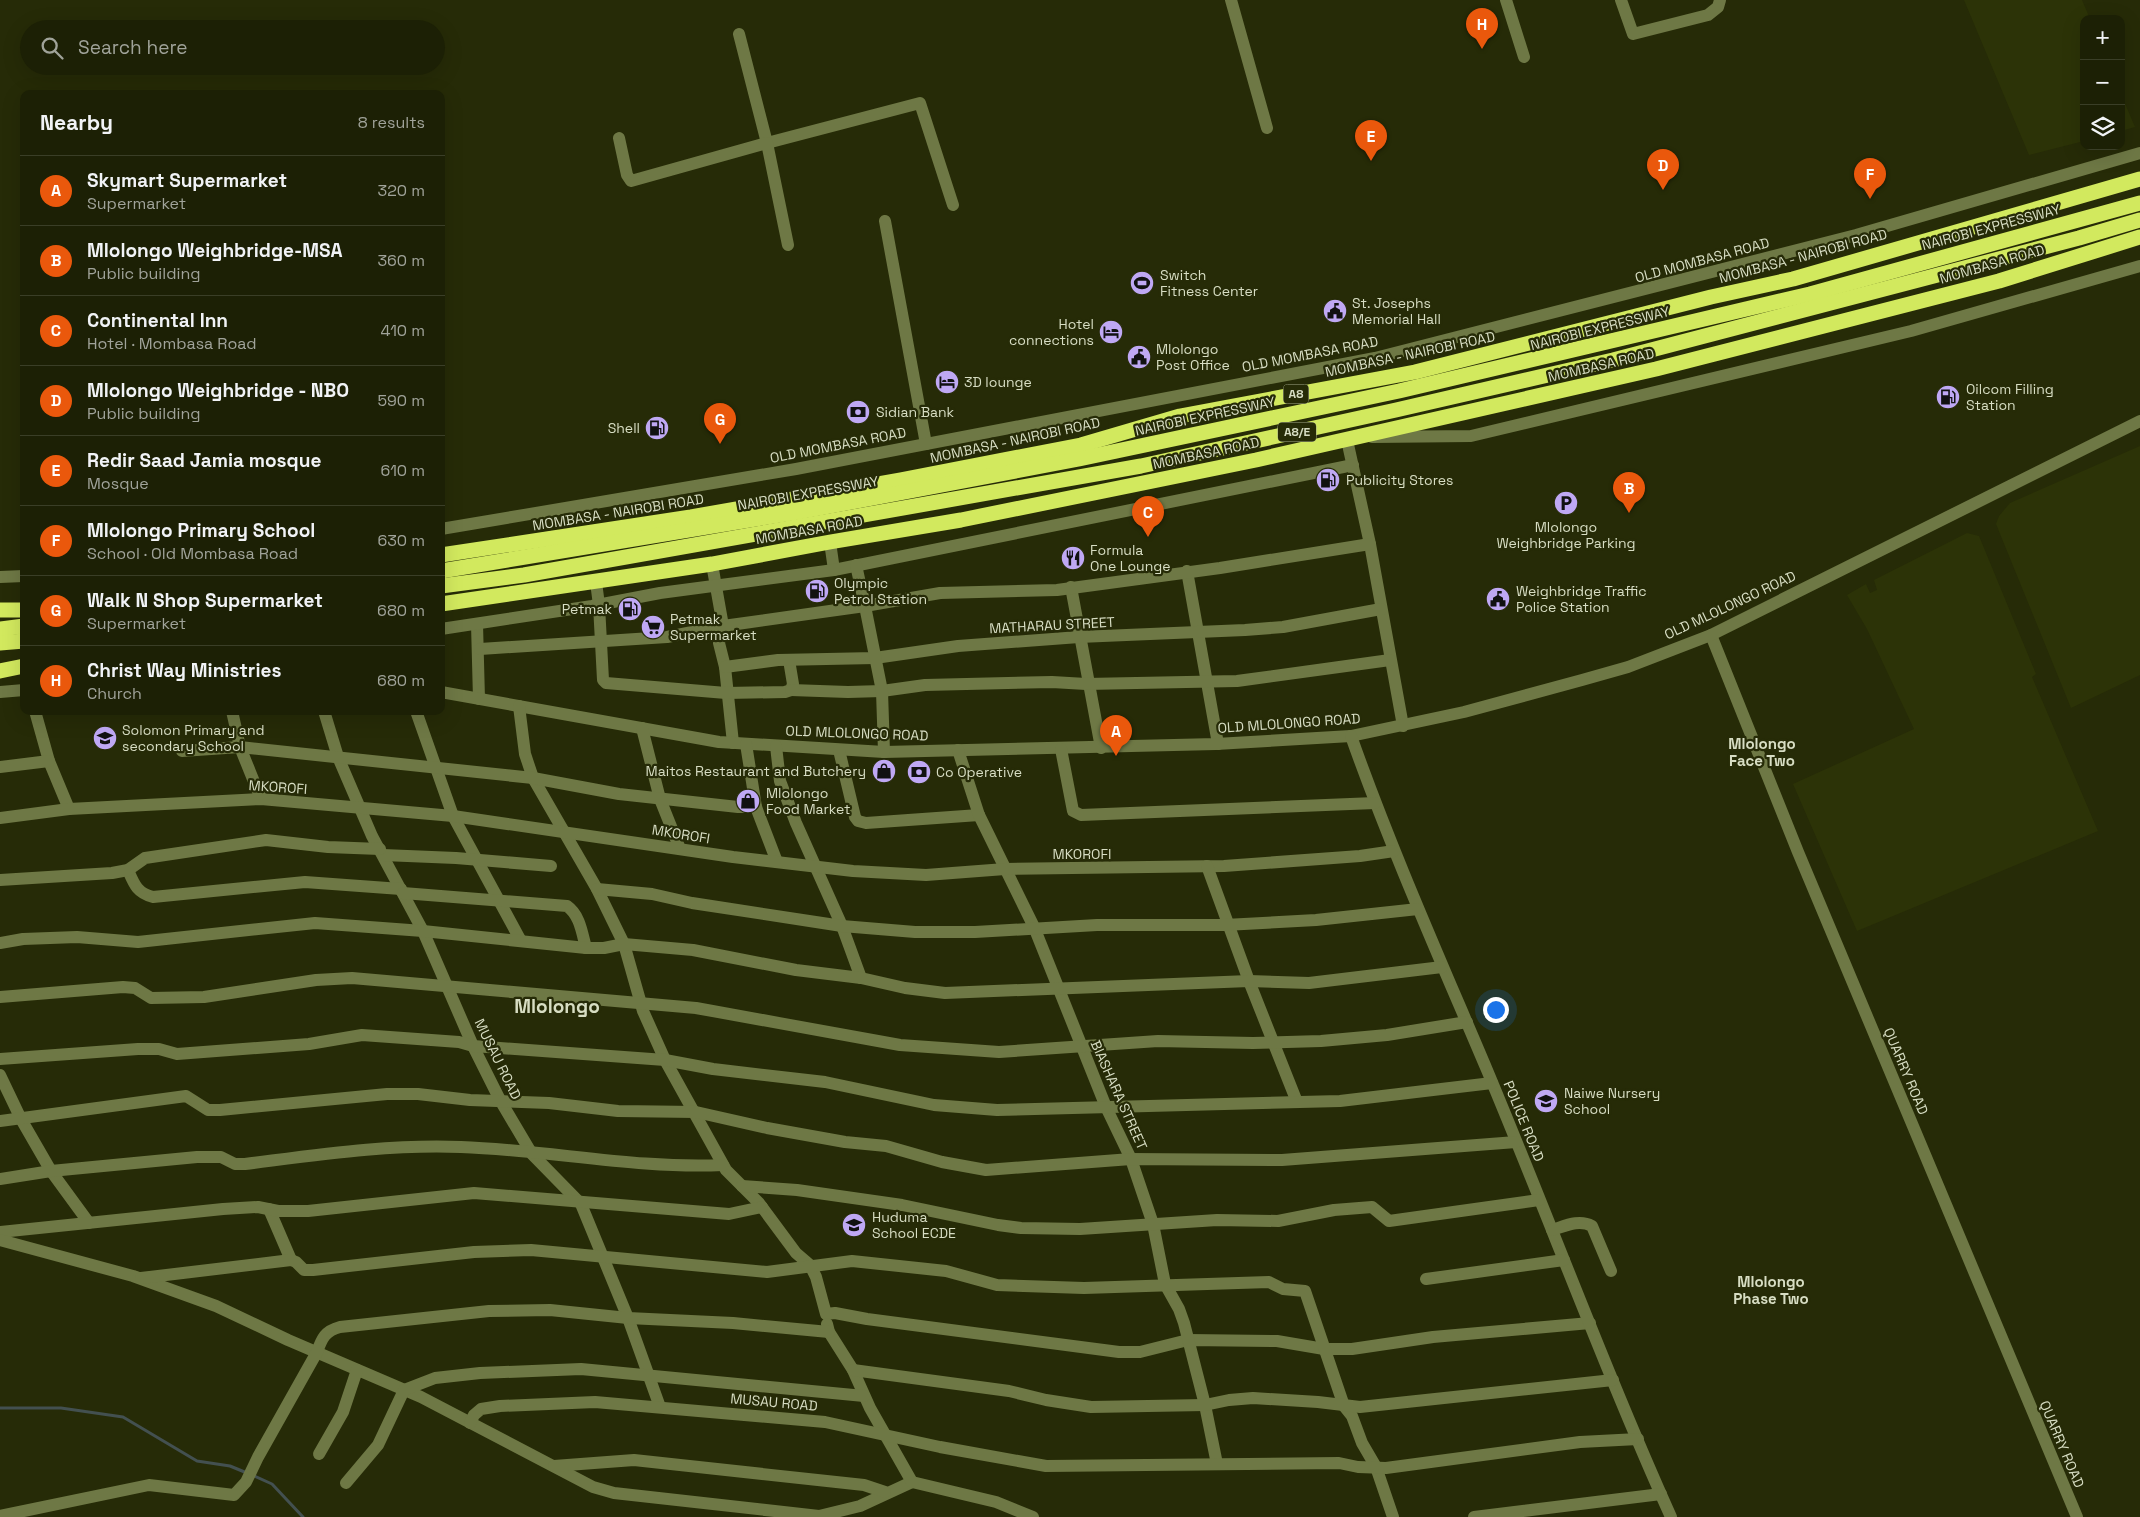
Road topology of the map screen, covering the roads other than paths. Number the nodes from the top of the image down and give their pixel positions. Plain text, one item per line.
1 (1231, 0) edge
2 (1506, 0) edge
3 (1620, 0) edge
4 (1720, 0) edge
5 (739, 34) dead end
6 (1524, 57) dead end
7 (1268, 128) dead end
8 (619, 138) dead end
9 (767, 142) junction
10 (2140, 152) edge
11 (2140, 180) edge
12 (2140, 203) edge
13 (953, 204) dead end
14 (2140, 220) edge
15 (885, 221) dead end
16 (2140, 237) edge
17 (788, 245) dead end
18 (2140, 266) edge
19 (2140, 421) edge
20 (1354, 438) junction
21 (926, 444) junction
22 (1353, 465) junction
23 (445, 528) edge
24 (830, 542) junction
25 (1370, 544) junction
26 (445, 554) edge
27 (712, 564) junction
28 (856, 565) junction
29 (445, 570) edge
30 (834, 570) junction
31 (1187, 571) junction
32 (0, 576) edge
33 (20, 576) edge
34 (596, 582) junction
35 (445, 585) edge
36 (716, 587) junction
37 (1070, 587) junction
38 (445, 603) edge
39 (599, 605) junction
40 (865, 606) junction
41 (1381, 609) junction
42 (0, 610) edge
43 (20, 610) edge
44 (477, 624) junction
45 (20, 626) edge
46 (723, 626) junction
47 (0, 628) edge
48 (445, 628) edge
49 (1197, 632) junction
50 (1711, 635) junction
51 (1079, 637) junction
52 (600, 641) junction
53 (20, 642) edge
54 (0, 644) edge
55 (480, 649) junction
56 (876, 658) junction
57 (789, 660) junction
58 (1390, 660) junction
59 (20, 667) edge
60 (725, 667) junction
61 (0, 671) edge
62 (1207, 681) junction
63 (1090, 684) junction
64 (20, 690) edge
65 (790, 690) junction
66 (882, 691) junction
67 (0, 692) edge
68 (445, 693) edge
69 (726, 693) junction
70 (480, 699) junction
71 (519, 706) junction
72 (36, 715) edge
73 (233, 715) edge
74 (325, 715) edge
75 (417, 715) edge
76 (1403, 726) junction
77 (642, 728) junction
78 (1351, 736) junction
79 (739, 744) junction
80 (1218, 744) junction
81 (776, 746) junction
82 (240, 747) junction
83 (1101, 748) junction
84 (1062, 749) junction
85 (839, 750) junction
86 (958, 750) junction
87 (182, 751) dead end
88 (884, 752) junction
89 (338, 758) junction
90 (49, 761) junction
91 (0, 767) edge
92 (435, 768) junction
93 (533, 778) junction
94 (261, 799) junction
95 (660, 799) junction
96 (1375, 803) junction
97 (361, 807) junction
98 (756, 807) junction
99 (69, 809) junction
100 (453, 816) junction
101 (979, 816) junction
102 (0, 818) edge
103 (564, 832) junction
104 (680, 849) junction
105 (1394, 851) junction
106 (381, 852) junction
107 (478, 860) junction
108 (777, 862) junction
109 (551, 866) dead end
110 (1207, 866) junction
111 (815, 867) junction
112 (1005, 869) junction
113 (128, 870) junction
114 (0, 880) edge
115 (598, 888) junction
116 (402, 891) junction
117 (500, 901) junction
118 (1418, 909) junction
119 (1228, 925) junction
120 (842, 926) junction
121 (1034, 927) junction
122 (423, 931) junction
123 (521, 941) junction
124 (0, 943) edge
125 (624, 944) junction
126 (586, 948) junction
127 (1442, 967) junction
128 (861, 978) junction
129 (1249, 981) junction
130 (448, 986) junction
131 (1058, 988) junction
132 (0, 998) edge
133 (640, 1003) junction
134 (1466, 1022) junction
135 (1275, 1043) junction
136 (473, 1046) junction
137 (1082, 1046) junction
138 (0, 1058) edge
139 (665, 1060) junction
140 (0, 1074) edge
141 (1492, 1083) junction
142 (500, 1100) junction
143 (1297, 1102) junction
144 (1106, 1107) junction
145 (696, 1112) junction
146 (21, 1119) junction
147 (0, 1121) edge
148 (1516, 1142) junction
149 (532, 1154) junction
150 (1131, 1159) junction
151 (723, 1165) junction
152 (51, 1171) junction
153 (0, 1179) edge
154 (742, 1186) junction
155 (1539, 1200) junction
156 (582, 1204) junction
157 (762, 1207) junction
158 (269, 1209) junction
159 (89, 1223) junction
160 (1153, 1224) junction
161 (1552, 1230) junction
162 (0, 1232) edge
163 (0, 1240) edge
164 (602, 1256) junction
165 (291, 1260) junction
166 (1564, 1260) junction
167 (810, 1266) junction
168 (1610, 1271) dead end
169 (141, 1278) junction
170 (1426, 1279) dead end
171 (1165, 1284) junction
172 (826, 1314) junction
173 (628, 1318) junction
174 (1590, 1324) junction
175 (829, 1332) junction
176 (1188, 1340) junction
177 (1324, 1349) junction
178 (317, 1352) junction
179 (357, 1370) junction
180 (853, 1370) junction
181 (648, 1374) junction
182 (1614, 1380) junction
183 (404, 1390) junction
184 (864, 1396) junction
185 (1206, 1405) junction
186 (1344, 1406) junction
187 (660, 1407) junction
188 (470, 1423) junction
189 (885, 1433) junction
190 (1638, 1439) junction
191 (319, 1454) dead end
192 (1217, 1464) junction
193 (554, 1466) junction
194 (1376, 1467) junction
195 (912, 1482) junction
196 (346, 1483) dead end
197 (885, 1492) junction
198 (1661, 1494) junction
199 (0, 1516) edge
200 (1034, 1517) edge
201 (1393, 1517) edge
202 (1474, 1517) edge
203 (1671, 1517) edge
204 (2077, 1517) edge

1 - 7 street
2 - 6 street
3 - 4 street
5 - 9 street
8 - 9 street
9 - 13 street
9 - 17 street
10 - 21 street, OLD MOMBASA ROAD
11 - 26 highway, MOMBASA - NAIROBI ROAD / A8
12 - 29 highway, NAIROBI EXPRESSWAY / A8/E
14 - 35 highway, A8/E
15 - 21 street
16 - 20 highway, MOMBASA ROAD
18 - 20 street
19 - 50 street, OLD MLOLONGO ROAD
20 - 22 street
20 - 24 highway, MOMBASA ROAD
21 - 23 street, OLD MOMBASA ROAD
22 - 25 street
22 - 28 street
24 - 27 highway, MOMBASA ROAD
24 - 30 street
25 - 31 street
25 - 41 street
27 - 34 highway, MOMBASA ROAD
27 - 36 street
28 - 30 street
28 - 40 street
30 - 36 street
31 - 37 street
31 - 49 street
32 - 33 street
34 - 38 highway, MOMBASA ROAD
34 - 39 street
36 - 39 street
36 - 46 street
37 - 40 street
37 - 51 street
39 - 44 street
39 - 52 street
40 - 46 street
40 - 56 street
41 - 49 street, MATHARAU STREET
41 - 58 street
42 - 43 highway
44 - 48 street
44 - 55 street
45 - 47 highway
46 - 52 street
46 - 60 street
49 - 51 street, MATHARAU STREET
49 - 62 street
50 - 76 street, OLD MLOLONGO ROAD
50 - 204 street, QUARRY ROAD
51 - 56 street, MATHARAU STREET
51 - 63 street
52 - 55 street
52 - 69 street
53 - 54 highway
55 - 70 street
56 - 57 street, MATHARAU STREET
56 - 66 street
57 - 60 street, MATHARAU STREET
57 - 65 street
58 - 62 street
58 - 76 street
59 - 61 highway
60 - 69 street
62 - 63 street
62 - 80 street
63 - 66 street
63 - 83 street
64 - 67 street
65 - 66 street
65 - 69 street
66 - 88 street
68 - 70 street, OLD MLOLONGO ROAD
69 - 79 street
70 - 71 street, OLD MLOLONGO ROAD
71 - 77 street, OLD MLOLONGO ROAD
71 - 93 street
72 - 90 street
73 - 82 street
74 - 89 street, MUSAU ROAD
75 - 92 street
76 - 78 street, OLD MLOLONGO ROAD
77 - 79 street, OLD MLOLONGO ROAD
77 - 95 street
78 - 80 street, OLD MLOLONGO ROAD
78 - 96 street, POLICE ROAD
79 - 81 street, OLD MLOLONGO ROAD
79 - 98 street
80 - 83 street, OLD MLOLONGO ROAD
81 - 85 street, OLD MLOLONGO ROAD
81 - 111 street
82 - 87 street
82 - 89 street
82 - 94 street
83 - 84 street, OLD MLOLONGO ROAD
84 - 86 street, OLD MLOLONGO ROAD
84 - 96 street
85 - 88 street, OLD MLOLONGO ROAD
85 - 101 street
86 - 88 street, OLD MLOLONGO ROAD
86 - 101 street, BIASHARA STREET
89 - 92 street
89 - 97 street, MUSAU ROAD
90 - 91 street
90 - 99 street
92 - 93 street
92 - 100 street
93 - 95 street
93 - 103 street
94 - 97 street, MKOROFI
94 - 99 street, MKOROFI
95 - 98 street
95 - 104 street
96 - 105 street, POLICE ROAD
97 - 100 street, MKOROFI
97 - 106 street, MUSAU ROAD
98 - 108 street
99 - 102 street
100 - 103 street, MKOROFI
100 - 107 street
101 - 112 street, BIASHARA STREET
103 - 104 street, MKOROFI
103 - 115 street
104 - 108 street, MKOROFI
105 - 110 street, MKOROFI
105 - 118 street, POLICE ROAD
106 - 107 street
106 - 113 street
106 - 116 street, MUSAU ROAD
107 - 109 street
107 - 117 street
108 - 111 street, MKOROFI
110 - 112 street, MKOROFI
110 - 119 street
111 - 112 street, MKOROFI
111 - 120 street
112 - 121 street, BIASHARA STREET
113 - 114 street
113 - 116 street
115 - 120 street
115 - 125 street
116 - 117 street
116 - 122 street, MUSAU ROAD
117 - 123 street
117 - 126 street
118 - 119 street
118 - 127 street, POLICE ROAD
119 - 121 street
119 - 129 street
120 - 121 street
120 - 128 street
121 - 131 street, BIASHARA STREET
122 - 123 street
122 - 124 street
122 - 130 street, MUSAU ROAD
123 - 126 street
125 - 126 street
125 - 128 street
125 - 133 street
127 - 129 street
127 - 134 street, POLICE ROAD
128 - 131 street
129 - 131 street
129 - 135 street
130 - 132 street
130 - 133 street
130 - 136 street, MUSAU ROAD
131 - 137 street, BIASHARA STREET
133 - 137 street
133 - 139 street
134 - 135 street
134 - 141 street, POLICE ROAD
135 - 137 street
135 - 143 street
136 - 138 street
136 - 139 street
136 - 142 street, MUSAU ROAD
137 - 144 street, BIASHARA STREET
139 - 144 street
139 - 145 street
140 - 146 street
141 - 143 street
141 - 148 street, POLICE ROAD
142 - 145 street
142 - 146 street
142 - 149 street, MUSAU ROAD
143 - 144 street
144 - 150 street, BIASHARA STREET
145 - 150 street
145 - 151 street
146 - 147 street
146 - 152 street
148 - 150 street
148 - 155 street, POLICE ROAD
149 - 151 street
149 - 152 street
149 - 156 street, MUSAU ROAD
150 - 160 street, BIASHARA STREET
151 - 154 street
152 - 153 street
152 - 159 street
154 - 157 street
154 - 160 street
155 - 160 street
155 - 161 street, POLICE ROAD
156 - 157 street
156 - 158 street
156 - 164 street, MUSAU ROAD
157 - 167 street
158 - 159 street
158 - 165 street
159 - 162 street
160 - 171 street, BIASHARA STREET
161 - 166 street, POLICE ROAD
161 - 168 street
163 - 169 street
164 - 165 street
164 - 167 street
164 - 173 street, MUSAU ROAD
165 - 169 street
166 - 170 street
166 - 174 street, POLICE ROAD
167 - 171 street
167 - 172 street
169 - 178 street
171 - 176 street, BIASHARA STREET
171 - 177 street
172 - 175 street
172 - 176 street
173 - 175 street
173 - 178 street
173 - 181 street, MUSAU ROAD
174 - 177 street
174 - 182 street, POLICE ROAD
175 - 180 street
176 - 177 street
176 - 185 street, BIASHARA STREET
177 - 186 street
178 - 179 street
178 - 199 street
179 - 183 street
179 - 191 street
180 - 184 street
180 - 185 street
181 - 183 street
181 - 184 street
181 - 187 street, MUSAU ROAD
182 - 186 street
182 - 190 street, POLICE ROAD
183 - 188 street
183 - 196 street
184 - 189 street
185 - 186 street
185 - 192 street, BIASHARA STREET
186 - 194 street
187 - 188 street, MUSAU ROAD
187 - 189 street, MUSAU ROAD
188 - 193 street
189 - 192 street, MUSAU ROAD
189 - 195 street
190 - 194 street, MUSAU ROAD
190 - 198 street, POLICE ROAD
192 - 194 street, MUSAU ROAD
193 - 197 street
193 - 197 street
194 - 201 street
195 - 197 street
195 - 200 street
198 - 202 street
198 - 203 street, POLICE ROAD

